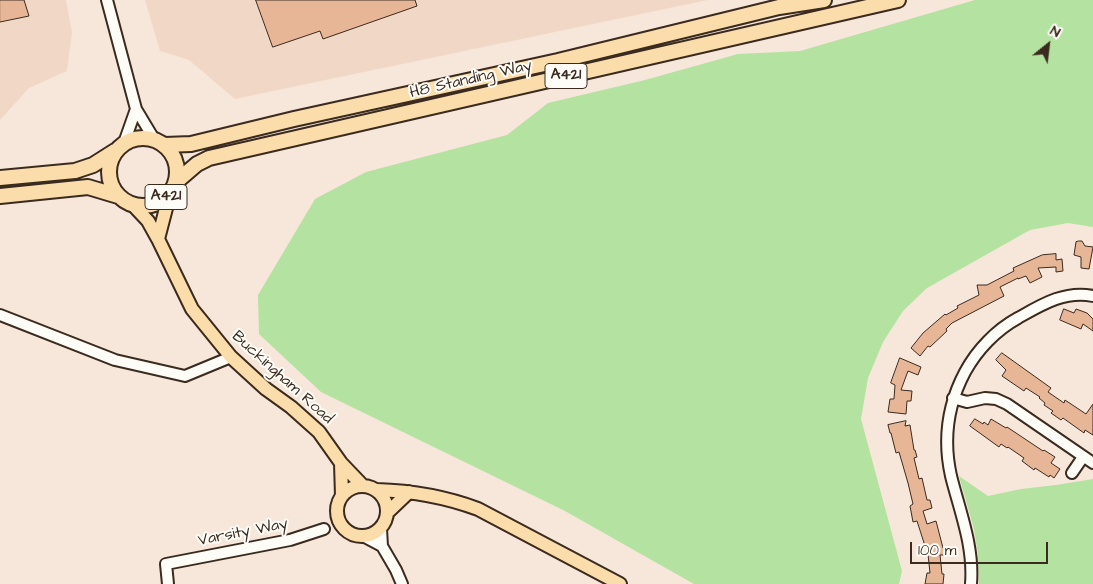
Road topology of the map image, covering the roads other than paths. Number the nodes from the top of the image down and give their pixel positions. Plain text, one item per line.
1 (107, 0) edge
2 (824, 0) edge
3 (898, 0) edge
4 (136, 109) junction
5 (159, 142) junction
6 (120, 147) junction
7 (0, 178) edge
8 (173, 188) junction
9 (0, 196) edge
10 (118, 196) junction
11 (133, 205) junction
12 (158, 238) junction
13 (1093, 296) edge
14 (0, 315) edge
15 (230, 357) junction
16 (953, 398) junction
17 (1083, 457) junction
18 (341, 463) junction
19 (1093, 463) edge
20 (1072, 473) dead end
21 (363, 486) junction
22 (377, 490) junction
23 (409, 492) junction
24 (342, 496) junction
25 (388, 512) junction
26 (324, 529) dead end
27 (381, 529) junction
28 (365, 537) junction
29 (382, 546) junction
30 (168, 584) edge
31 (402, 584) edge
32 (620, 584) edge
33 (971, 584) edge

1 - 4 street
2 - 5 highway, H8 Standing Way / A421
3 - 8 highway, H8 Standing Way / A421
4 - 5 street
4 - 6 street
5 - 6 highway, A421
5 - 8 highway, A421
6 - 7 highway, A421
6 - 10 highway
8 - 11 highway, A421
8 - 12 main road
9 - 10 highway, A421
10 - 11 highway, A421
11 - 12 main road, Buckingham Road
12 - 15 main road, Buckingham Road
13 - 16 street
14 - 15 street
15 - 18 main road, Buckingham Road
16 - 17 street
16 - 33 street
17 - 19 street
17 - 20 street
18 - 21 main road, Buckingham Road
18 - 24 main road
21 - 22 main road
21 - 24 main road
22 - 23 main road
22 - 25 main road
23 - 25 main road
23 - 32 main road
24 - 28 main road
25 - 27 main road
26 - 30 street, Varsity Way
27 - 28 main road
27 - 29 street
28 - 29 street
29 - 31 street

